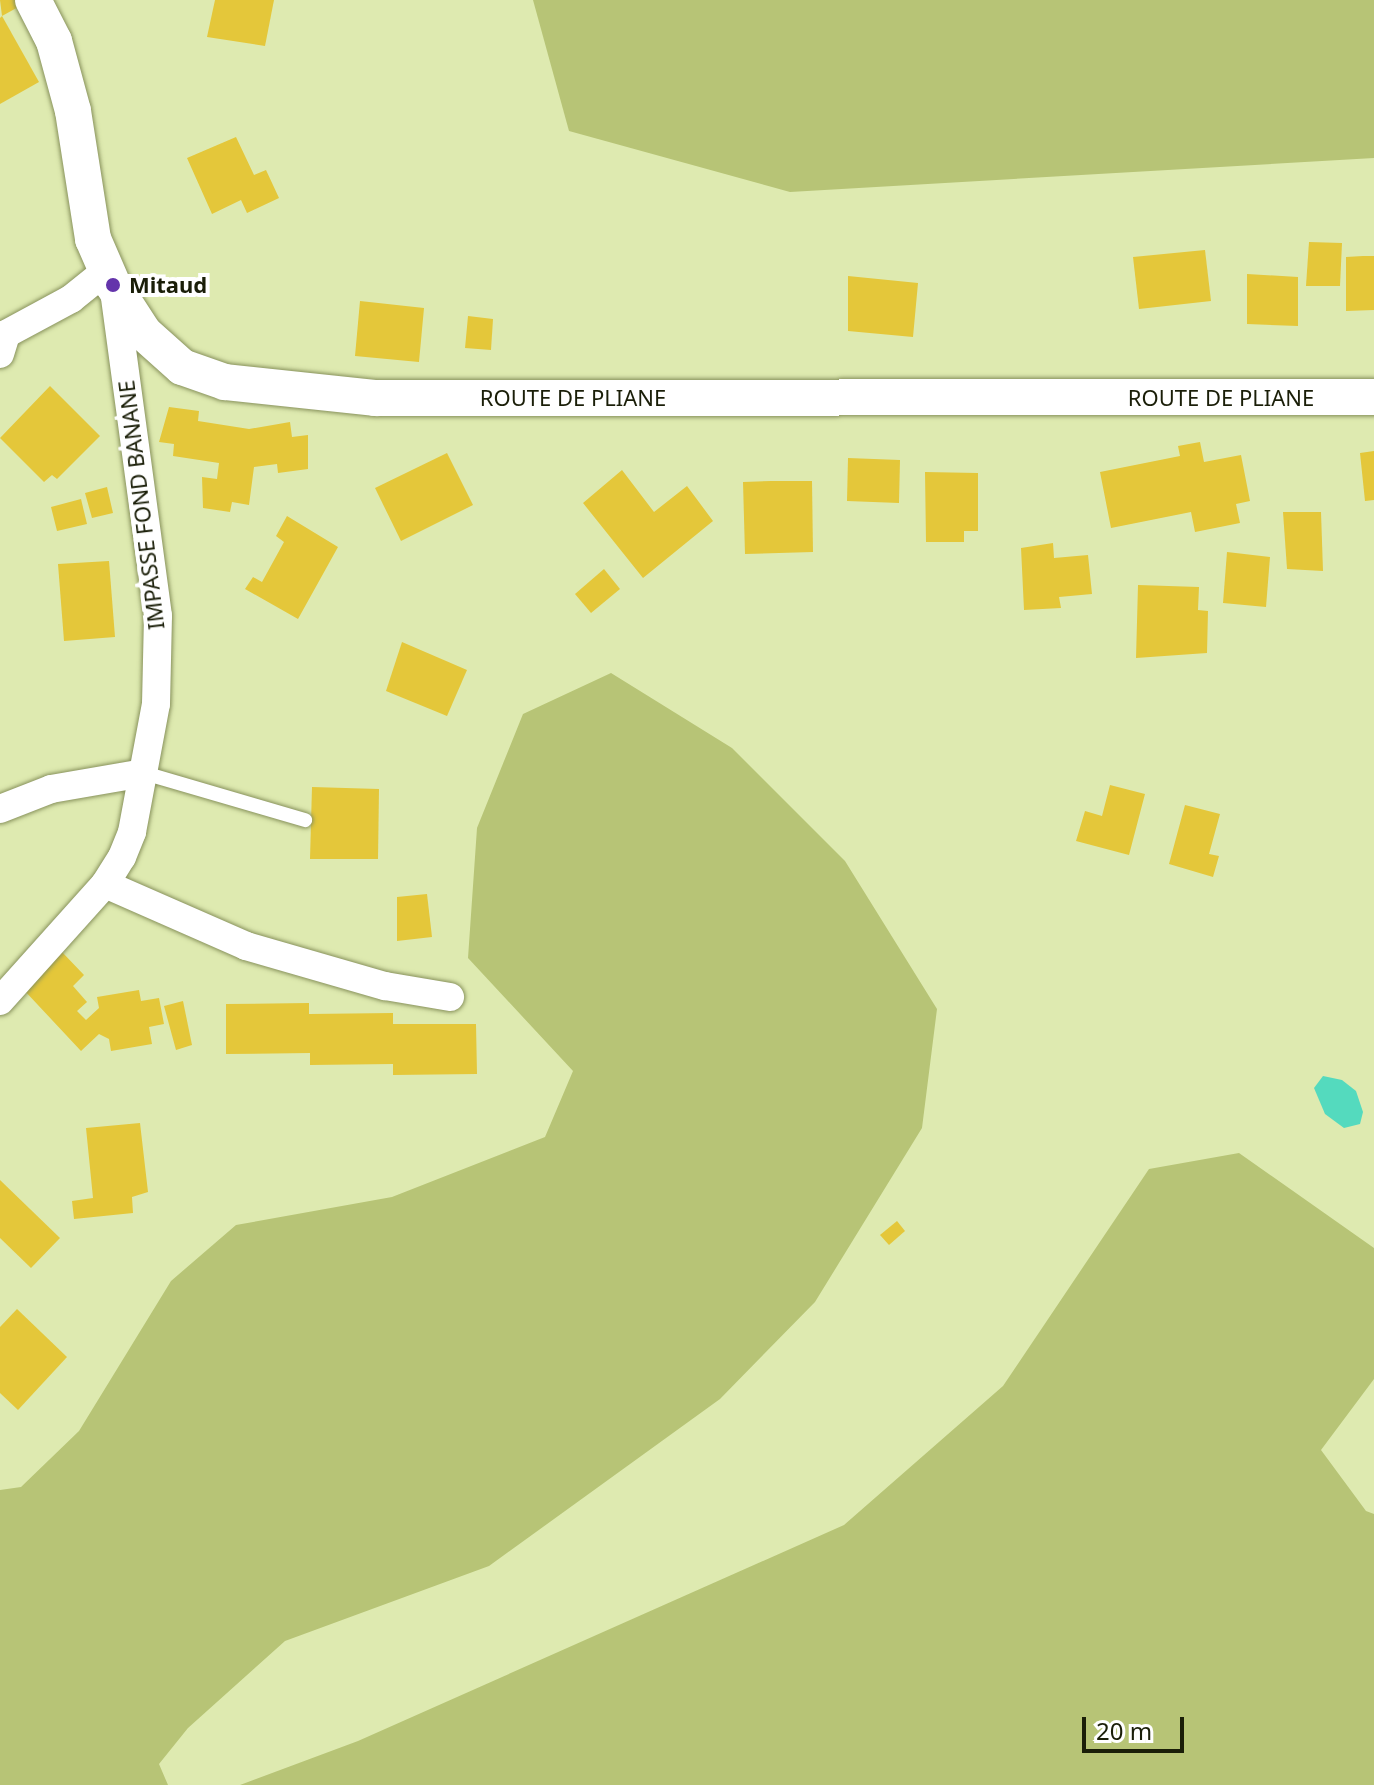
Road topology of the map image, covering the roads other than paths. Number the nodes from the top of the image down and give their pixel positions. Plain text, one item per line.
1 (33, 0) edge
2 (110, 278) junction
3 (2, 339) edge
4 (1374, 397) edge
5 (144, 773) junction
6 (0, 809) edge
7 (305, 820) dead end
8 (105, 884) junction
9 (450, 997) dead end
10 (0, 1001) edge

1 - 2 street, ROUTE DE PLIANE
2 - 3 street
2 - 4 street, ROUTE DE PLIANE
2 - 5 street, IMPASSE FOND BANANE
5 - 6 street
5 - 7 lane
5 - 8 street, IMPASSE FOND BANANE
8 - 9 street
8 - 10 street, IMPASSE FOND BANANE

